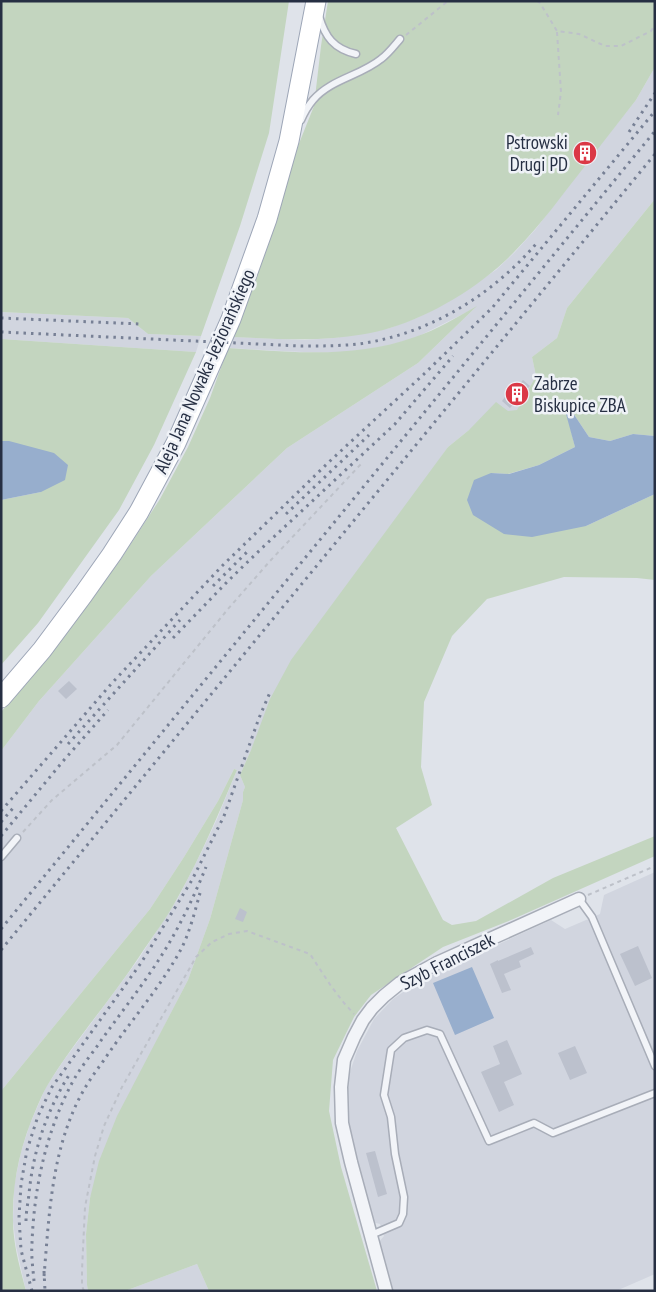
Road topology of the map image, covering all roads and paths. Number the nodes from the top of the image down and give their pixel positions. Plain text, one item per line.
1 (448, 1) edge
2 (537, 1) edge
3 (313, 3) edge
4 (655, 25) edge
5 (557, 31) junction
6 (400, 39) joint
7 (356, 54) dead end
8 (558, 114) dead end
9 (289, 141) junction
10 (362, 463) dead end
11 (1, 682) edge
12 (1, 698) edge
13 (17, 838) joint
14 (1, 858) edge
15 (655, 866) edge
16 (578, 899) junction
17 (364, 1020) junction
18 (655, 1066) edge
19 (655, 1093) edge
20 (371, 1235) junction
21 (84, 1291) edge
22 (386, 1291) edge

1 - 6 path
2 - 5 path
3 - 7 lane
3 - 9 main road, Aleja Jana Nowaka-Jeziorańskiego
3 - 11 main road, Aleja Jana Nowaka-Jeziorańskiego
4 - 5 path
5 - 8 path
6 - 9 lane
9 - 12 main road, Aleja Jana Nowaka-Jeziorańskiego
10 - 13 path
13 - 14 lane
15 - 16 path
16 - 17 street, Szyb Franciszek
16 - 18 lane
17 - 20 street, Szyb Franciszek
17 - 21 path
19 - 20 lane
20 - 22 street, Szyb Franciszek

